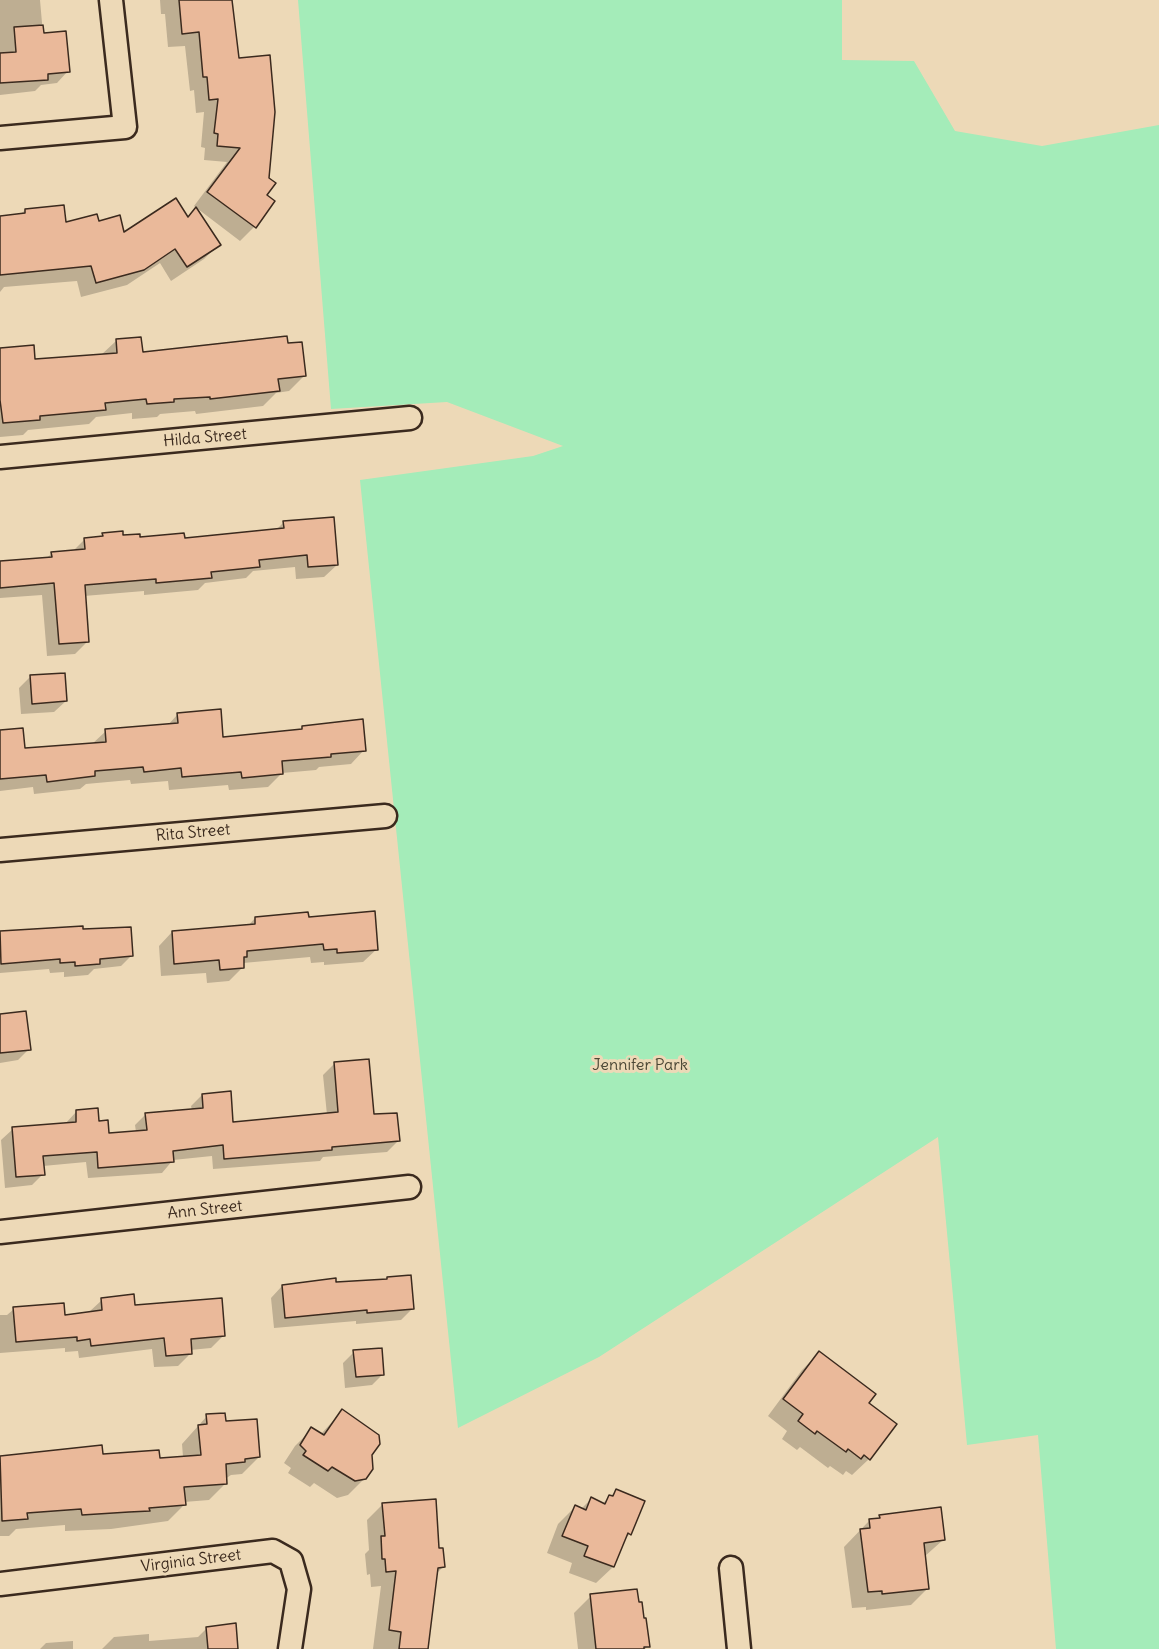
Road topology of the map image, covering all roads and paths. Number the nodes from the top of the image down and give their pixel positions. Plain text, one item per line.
1 (111, 0) edge
2 (0, 138) edge
3 (410, 418) dead end
4 (0, 457) edge
5 (386, 816) dead end
6 (0, 850) edge
7 (409, 1187) dead end
8 (0, 1232) edge
9 (731, 1568) dead end
10 (0, 1584) edge
11 (291, 1649) edge
12 (739, 1649) edge

1 - 2 street
3 - 4 street, Hilda Street
5 - 6 street, Rita Street
7 - 8 street, Ann Street
9 - 12 street
10 - 11 street, Virginia Street

